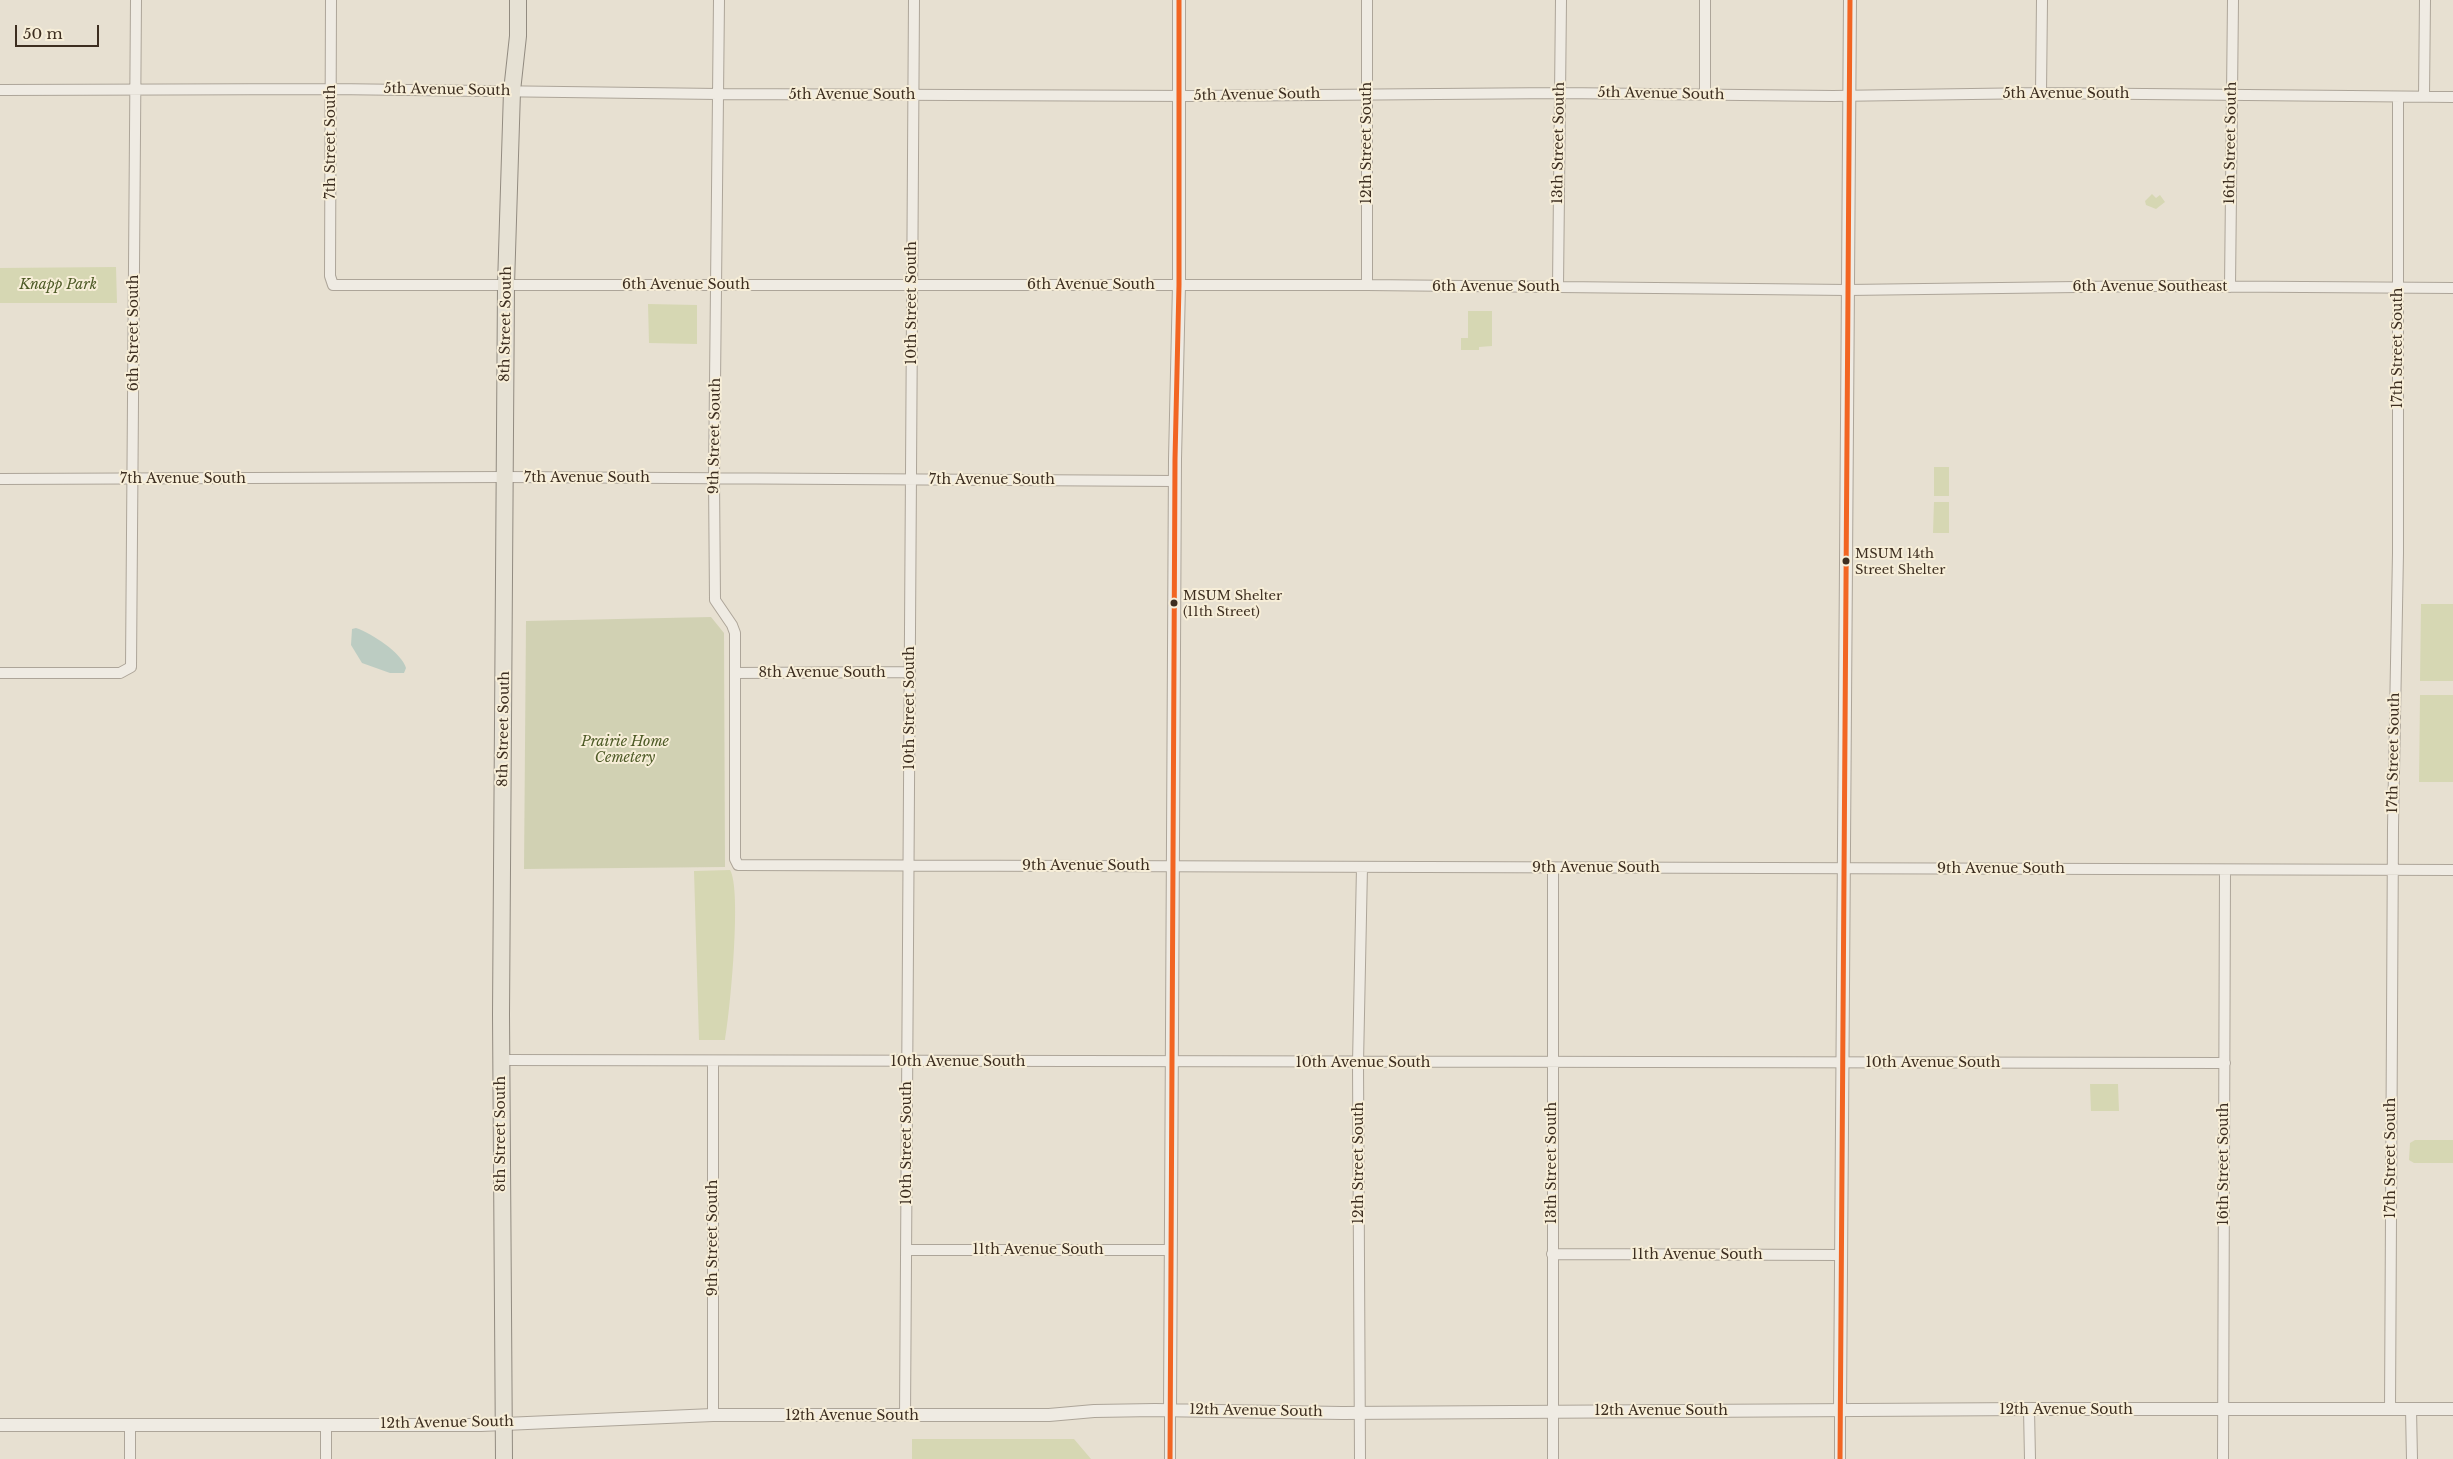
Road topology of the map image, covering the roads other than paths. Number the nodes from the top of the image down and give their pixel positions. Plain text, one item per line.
1 (136, 0) edge
2 (331, 0) edge
3 (518, 0) edge
4 (719, 0) edge
5 (914, 0) edge
6 (1179, 0) edge
7 (1367, 0) edge
8 (1561, 0) edge
9 (1705, 0) edge
10 (1850, 0) edge
11 (2042, 0) edge
12 (2233, 0) edge
13 (2425, 0) edge
14 (332, 89) junction
15 (0, 90) edge
16 (135, 91) junction
17 (512, 91) junction
18 (1367, 93) junction
19 (1560, 93) junction
20 (2041, 93) junction
21 (718, 94) junction
22 (1705, 94) junction
23 (913, 95) junction
24 (1849, 95) junction
25 (1177, 96) junction
26 (2232, 96) junction
27 (2424, 96) junction
28 (2398, 97) junction
29 (2453, 97) edge
30 (333, 284) joint
31 (506, 285) junction
32 (718, 285) junction
33 (912, 285) junction
34 (1180, 285) junction
35 (1367, 286) junction
36 (1558, 287) junction
37 (2230, 287) junction
38 (2398, 287) junction
39 (2453, 288) edge
40 (1848, 290) junction
41 (505, 477) junction
42 (0, 479) edge
43 (714, 479) junction
44 (133, 480) junction
45 (911, 480) junction
46 (1175, 481) junction
47 (0, 672) edge
48 (910, 672) junction
49 (734, 673) junction
50 (738, 865) joint
51 (909, 866) junction
52 (1173, 867) junction
53 (1362, 867) junction
54 (1552, 868) junction
55 (1844, 868) junction
56 (2224, 870) junction
57 (2393, 870) junction
58 (2453, 870) edge
59 (501, 1060) junction
60 (713, 1061) junction
61 (908, 1062) junction
62 (1171, 1062) junction
63 (1358, 1063) junction
64 (1842, 1063) junction
65 (2225, 1063) junction
66 (1552, 1064) junction
67 (906, 1250) junction
68 (1169, 1250) junction
69 (1552, 1254) junction
70 (1841, 1256) junction
71 (1840, 1409) junction
72 (2030, 1409) junction
73 (2390, 1409) junction
74 (2411, 1409) junction
75 (1170, 1410) junction
76 (2223, 1410) junction
77 (2453, 1410) edge
78 (1553, 1411) junction
79 (1360, 1412) junction
80 (713, 1415) junction
81 (905, 1416) junction
82 (504, 1423) junction
83 (130, 1424) junction
84 (326, 1424) junction
85 (0, 1425) edge
86 (130, 1459) edge
87 (326, 1459) edge
88 (504, 1459) edge
89 (1170, 1459) edge
90 (1360, 1459) edge
91 (1553, 1459) edge
92 (1840, 1459) edge
93 (2030, 1459) edge
94 (2223, 1459) edge
95 (2412, 1459) edge

1 - 16 street, 6th Street South
2 - 14 street, 7th Street South
3 - 17 main road, 8th Street South
4 - 21 street, 9th Street South
5 - 23 street, 10th Street South
6 - 25 street
7 - 18 street, 12th Street South
8 - 19 street, 13th Street South
9 - 22 street
10 - 24 street
11 - 20 street
12 - 26 street, 16th Street South
13 - 27 street
14 - 16 street, 5th Avenue South
14 - 17 street, 5th Avenue South
14 - 30 street, 7th Street South
15 - 16 street, 5th Avenue South
16 - 44 street, 6th Street South
17 - 21 street, 5th Avenue South
17 - 31 main road, 8th Street South
18 - 19 street, 5th Avenue South
18 - 25 street, 5th Avenue South
18 - 35 street, 12th Street South
19 - 22 street, 5th Avenue South
19 - 36 street, 13th Street South
20 - 24 street, 5th Avenue South
20 - 26 street, 5th Avenue South
21 - 23 street, 5th Avenue South
21 - 32 street, 9th Street South
22 - 24 street, 5th Avenue South
23 - 25 street, 5th Avenue South
23 - 33 street, 10th Street South
24 - 40 street
25 - 34 street
26 - 28 street, 5th Avenue South
26 - 37 street, 16th Street South
27 - 28 street, 5th Avenue South
27 - 29 street, 5th Avenue South
28 - 38 street, 17th Street South
30 - 31 street, 6th Avenue South
31 - 32 street, 6th Avenue South
31 - 41 main road, 8th Street South
32 - 33 street, 6th Avenue South
32 - 43 street, 9th Street South
33 - 34 street, 6th Avenue South
33 - 45 street, 10th Street South
34 - 35 street, 6th Avenue South
34 - 46 street
35 - 36 street, 6th Avenue South
36 - 40 street, 6th Avenue South
37 - 38 street, 6th Avenue Southeast
37 - 40 street, 6th Avenue Southeast
38 - 39 street, 6th Avenue Southeast
38 - 57 street, 17th Street South
40 - 55 street
41 - 43 street, 7th Avenue South
41 - 44 street, 7th Avenue South
41 - 59 main road, 8th Street South
42 - 44 street, 7th Avenue South
43 - 45 street, 7th Avenue South
43 - 49 street, 9th Street South
44 - 47 street, 6th Street South
45 - 46 street, 7th Avenue South
45 - 48 street, 10th Street South
46 - 52 street
48 - 49 street, 8th Avenue South
48 - 51 street, 10th Street South
49 - 50 street, 9th Street South
50 - 51 street, 9th Avenue South
51 - 52 street, 9th Avenue South
51 - 61 street, 10th Street South
52 - 53 street, 9th Avenue South
52 - 62 street
53 - 54 street, 9th Avenue South
53 - 63 street, 12th Street South
54 - 55 street, 9th Avenue South
54 - 66 street, 13th Street South
55 - 56 street, 9th Avenue South
55 - 64 street
56 - 57 street, 9th Avenue South
56 - 65 street, 16th Street South
57 - 58 street, 9th Avenue South
57 - 73 street, 17th Street South
59 - 60 street, 10th Avenue South
59 - 82 main road, 8th Street South
60 - 61 street, 10th Avenue South
60 - 80 street, 9th Street South
61 - 62 street, 10th Avenue South
61 - 67 street, 10th Street South
62 - 63 street, 10th Avenue South
62 - 68 street
63 - 66 street, 10th Avenue South
63 - 79 street, 12th Street South
64 - 65 street, 10th Avenue South
64 - 66 street, 10th Avenue South
64 - 70 street
65 - 76 street, 16th Street South
66 - 69 street, 13th Street South
67 - 68 street, 11th Avenue South
67 - 81 street, 10th Street South
68 - 75 street
69 - 70 street, 11th Avenue South
69 - 78 street, 13th Street South
70 - 71 street
71 - 72 street, 12th Avenue South
71 - 78 street, 12th Avenue South
71 - 92 street
72 - 76 street, 12th Avenue South
72 - 93 street
73 - 74 street, 12th Avenue South
73 - 76 street, 12th Avenue South
74 - 77 street, 12th Avenue South
74 - 95 street
75 - 79 street, 12th Avenue South
75 - 81 street, 12th Avenue South
75 - 89 street
76 - 94 street, 16th Street South
78 - 79 street, 12th Avenue South
78 - 91 street, 13th Street South
79 - 90 street, 12th Street South
80 - 81 street, 12th Avenue South
80 - 82 street, 12th Avenue South
82 - 84 street, 12th Avenue South
82 - 88 main road, 8th Street South
83 - 84 street, 12th Avenue South
83 - 85 street, 12th Avenue South
83 - 86 street
84 - 87 street

